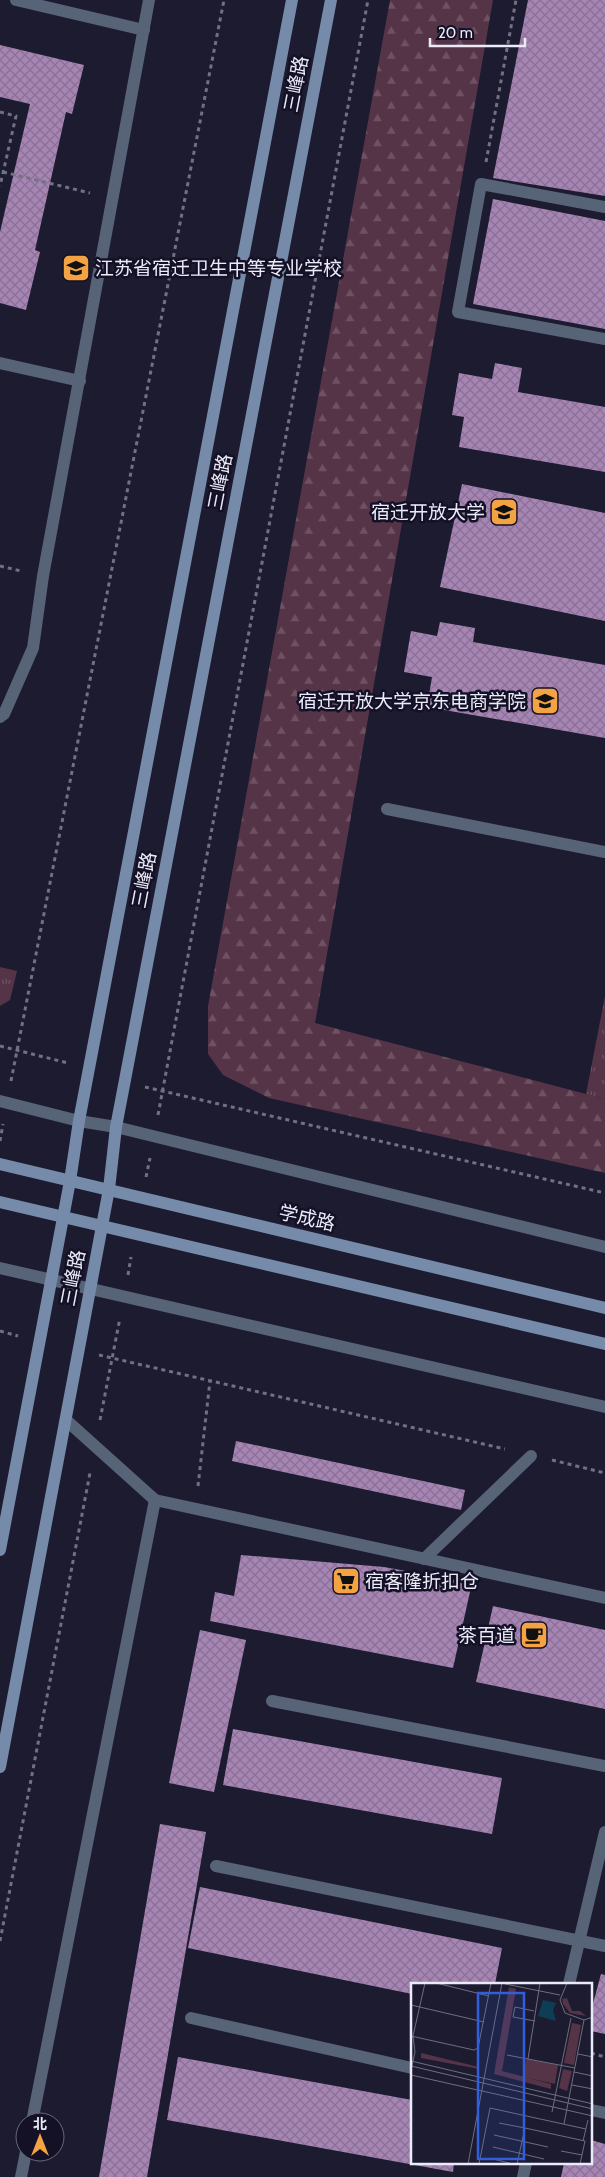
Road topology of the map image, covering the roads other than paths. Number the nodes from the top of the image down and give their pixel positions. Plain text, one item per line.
1 (16, 0) edge
2 (149, 0) edge
3 (292, 0) edge
4 (331, 0) edge
5 (144, 30) junction
6 (605, 207) edge
7 (605, 339) edge
8 (0, 364) edge
9 (80, 381) junction
10 (0, 717) edge
11 (387, 810) dead end
12 (605, 852) edge
13 (3, 1102) edge
14 (79, 1121) junction
15 (116, 1127) junction
16 (0, 1164) edge
17 (70, 1180) junction
18 (109, 1190) junction
19 (0, 1202) edge
20 (63, 1217) junction
21 (102, 1226) junction
22 (605, 1247) edge
23 (0, 1268) edge
24 (51, 1280) junction
25 (90, 1289) junction
26 (605, 1308) edge
27 (605, 1344) edge
28 (605, 1407) edge
29 (66, 1420) junction
30 (531, 1456) road end
31 (155, 1500) junction
32 (0, 1550) edge
33 (424, 1559) junction
34 (605, 1598) edge
35 (272, 1701) dead end
36 (605, 1766) edge
37 (0, 1767) edge
38 (605, 1832) edge
39 (216, 1866) dead end
40 (579, 1940) junction
41 (605, 1946) edge
42 (569, 1983) edge
43 (191, 2018) dead end
44 (411, 2068) edge
45 (592, 2110) edge
46 (34, 2112) edge
47 (605, 2113) edge
48 (24, 2162) edge
49 (526, 2164) edge
50 (21, 2177) edge
51 (523, 2177) edge

1 - 5 lane
2 - 5 lane
3 - 14 main road, 三峰路
4 - 15 main road, 三峰路
5 - 9 lane
6 - 7 lane
8 - 9 lane
9 - 10 lane
11 - 12 lane
13 - 14 lane
14 - 15 lane
14 - 17 main road, 三峰路
15 - 18 main road, 三峰路
15 - 22 lane
16 - 17 main road, 学成路
17 - 18 main road, 学成路
17 - 20 main road, 三峰路
18 - 21 main road, 三峰路
18 - 26 main road, 学成路
19 - 20 main road
20 - 21 main road
20 - 24 main road, 三峰路
21 - 25 main road, 三峰路
21 - 27 main road
23 - 24 lane
24 - 25 lane
24 - 32 main road, 三峰路
25 - 28 lane
25 - 29 main road, 三峰路
29 - 31 lane
29 - 37 main road, 三峰路
30 - 33 lane
31 - 33 lane
31 - 46 lane
33 - 34 lane
35 - 36 lane
38 - 40 lane
39 - 40 lane
40 - 41 lane
40 - 42 lane
43 - 44 lane
45 - 47 lane
48 - 50 lane
49 - 51 lane

